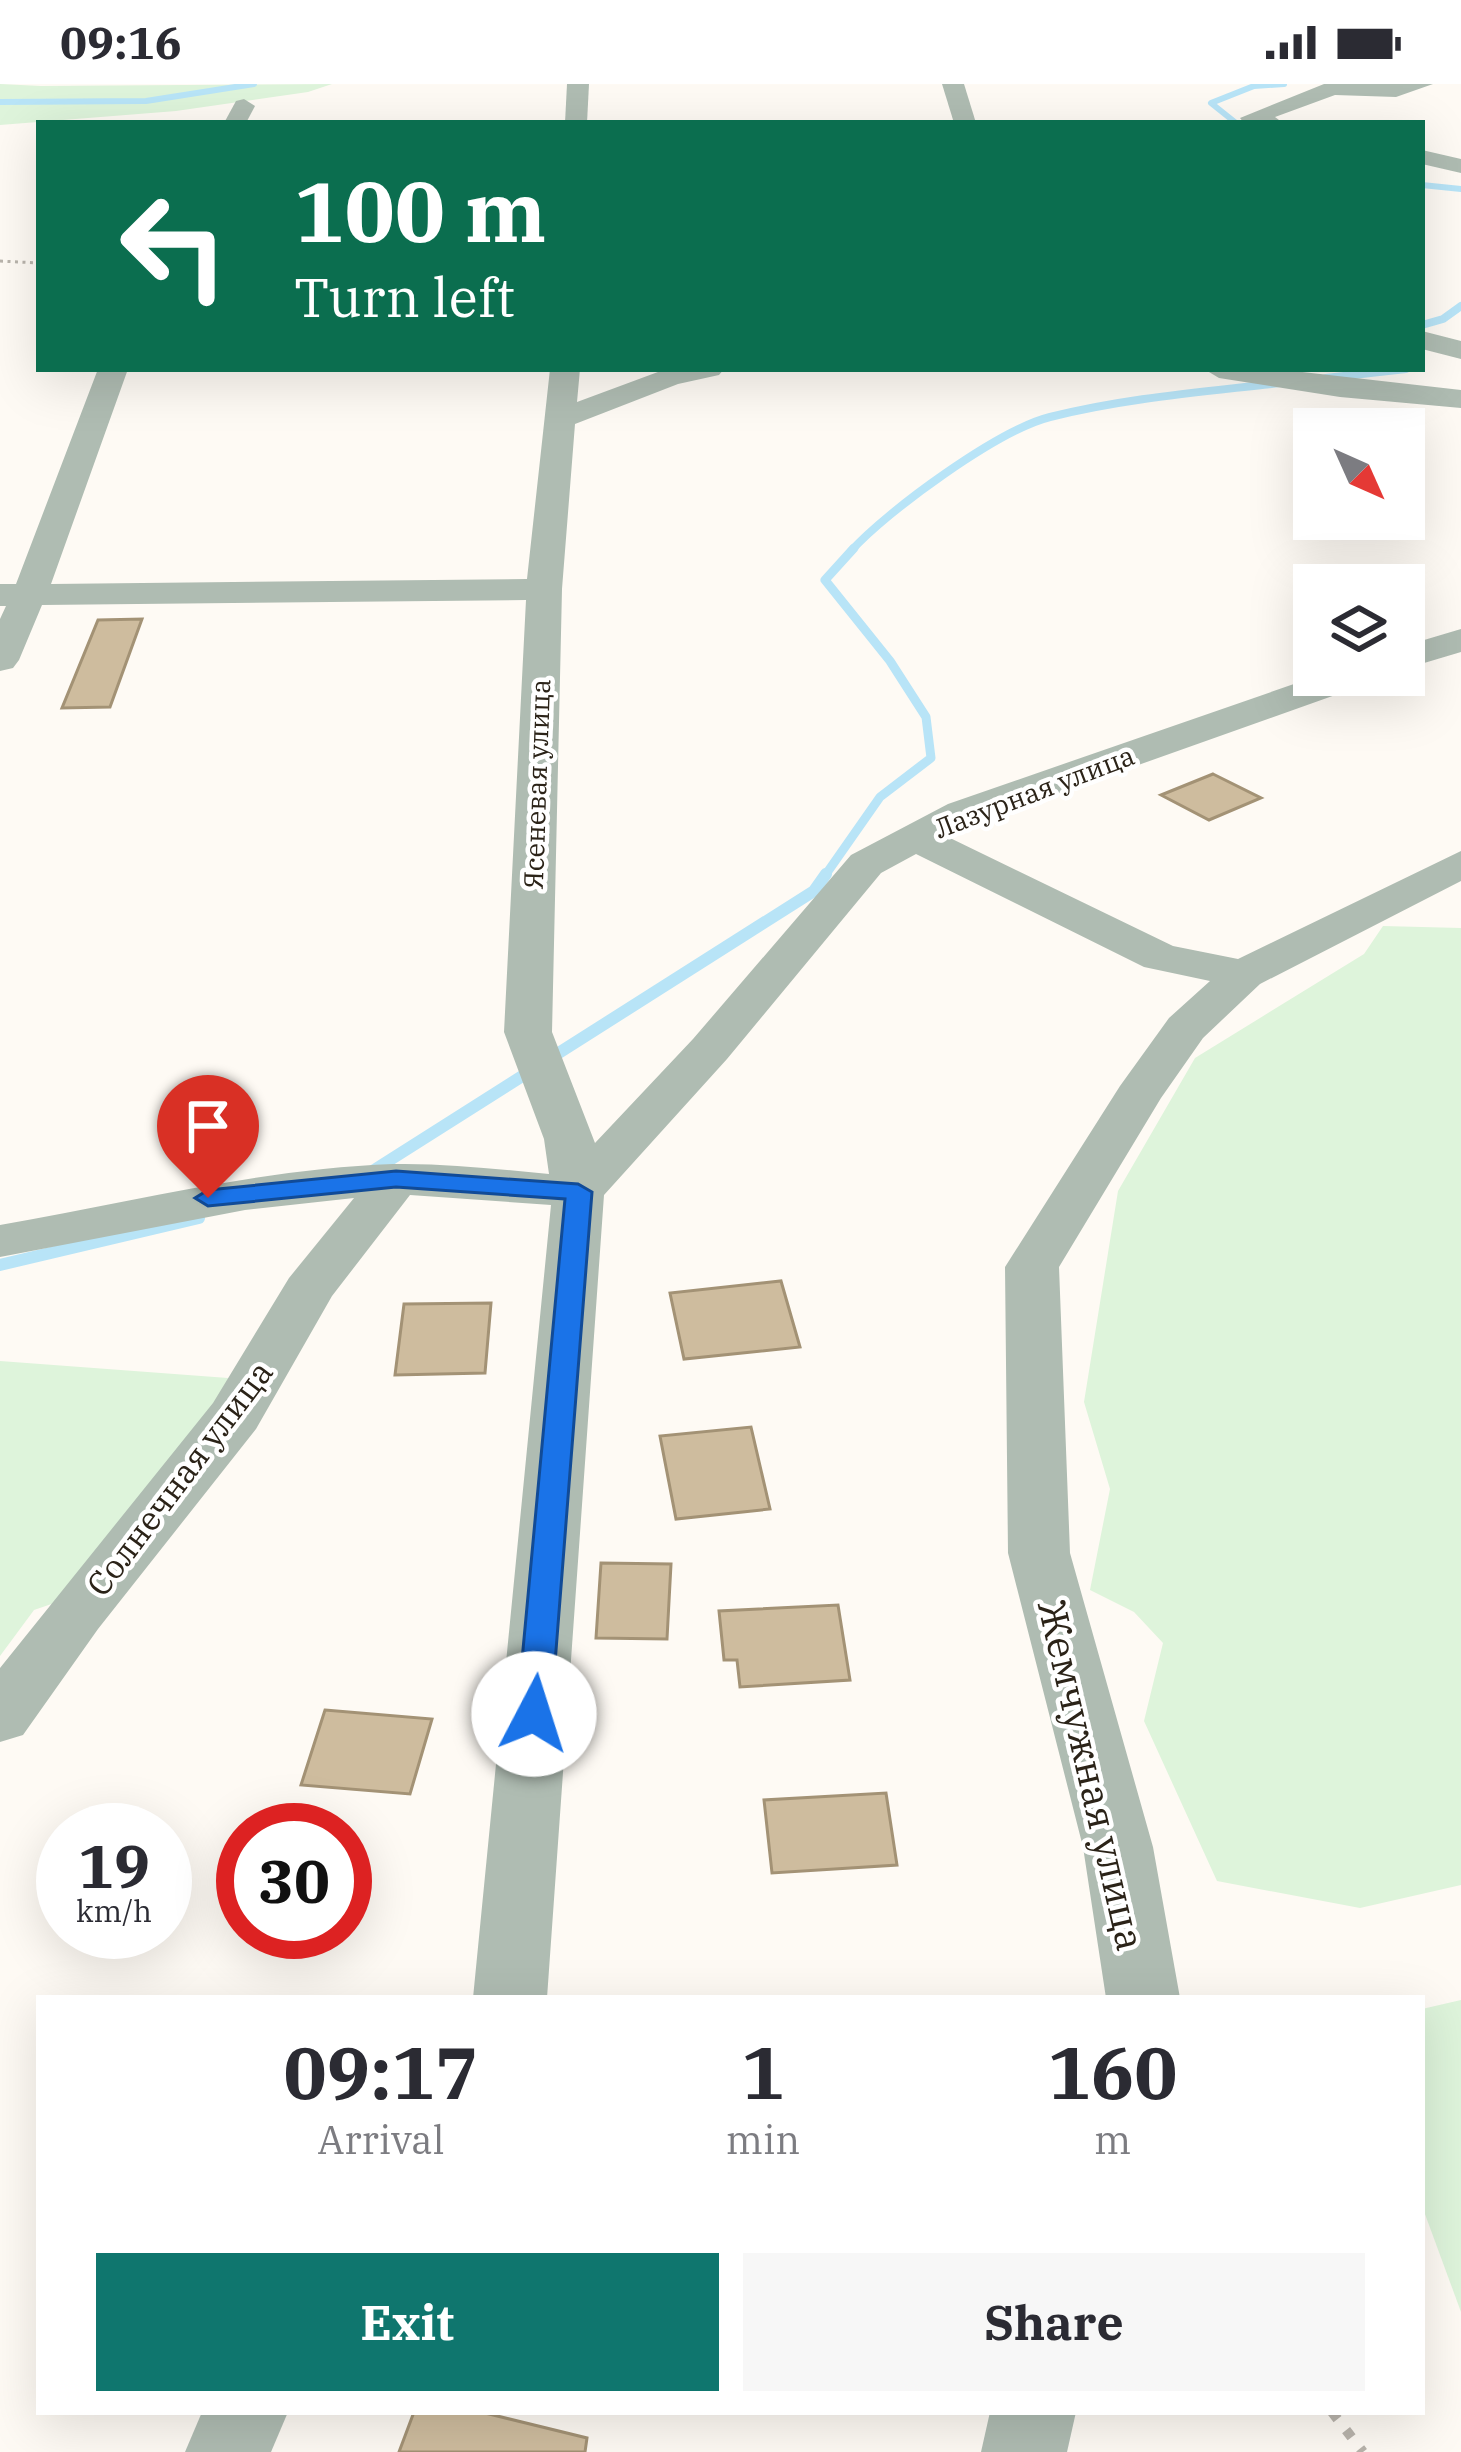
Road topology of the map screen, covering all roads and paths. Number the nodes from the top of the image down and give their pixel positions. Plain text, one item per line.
1 (578, 84) edge
2 (953, 84) edge
3 (1422, 84) edge
4 (576, 120) edge
5 (964, 120) edge
6 (1259, 120) edge
7 (1425, 158) edge
8 (1461, 166) edge
9 (0, 261) edge
10 (36, 263) edge
11 (1425, 341) edge
12 (1461, 350) edge
13 (112, 372) edge
14 (565, 372) edge
15 (694, 372) edge
16 (1239, 372) edge
17 (1461, 399) edge
18 (561, 418) junction
19 (544, 590) junction
20 (15, 594) edge
21 (1461, 640) edge
22 (1425, 651) edge
23 (0, 660) edge
24 (1296, 696) edge
25 (915, 837) junction
26 (1461, 864) edge
27 (1244, 974) junction
28 (396, 1179) junction
29 (578, 1192) junction
30 (0, 1241) edge
31 (0, 1717) edge
32 (510, 1995) edge
33 (1143, 1995) edge
34 (243, 2415) edge
35 (1032, 2415) edge
36 (1334, 2415) edge
37 (228, 2452) edge
38 (1024, 2452) edge
39 (1363, 2452) edge

1 - 4 street
2 - 5 street
3 - 6 street
7 - 8 street
9 - 10 path
11 - 12 street
13 - 20 street
14 - 18 street, Ясеневая улица
15 - 18 street
16 - 17 street
18 - 19 street, Ясеневая улица
19 - 20 street
19 - 29 street, Ясеневая улица
20 - 23 street
21 - 22 street
24 - 25 street, Лазурная улица
25 - 27 street, Лазурная улица
25 - 29 street
26 - 27 street, Жемчужная улица
27 - 33 street, Жемчужная улица
28 - 29 street
28 - 30 street
28 - 31 street, Солнечная улица
29 - 32 street
34 - 37 street
35 - 38 street
36 - 39 path

